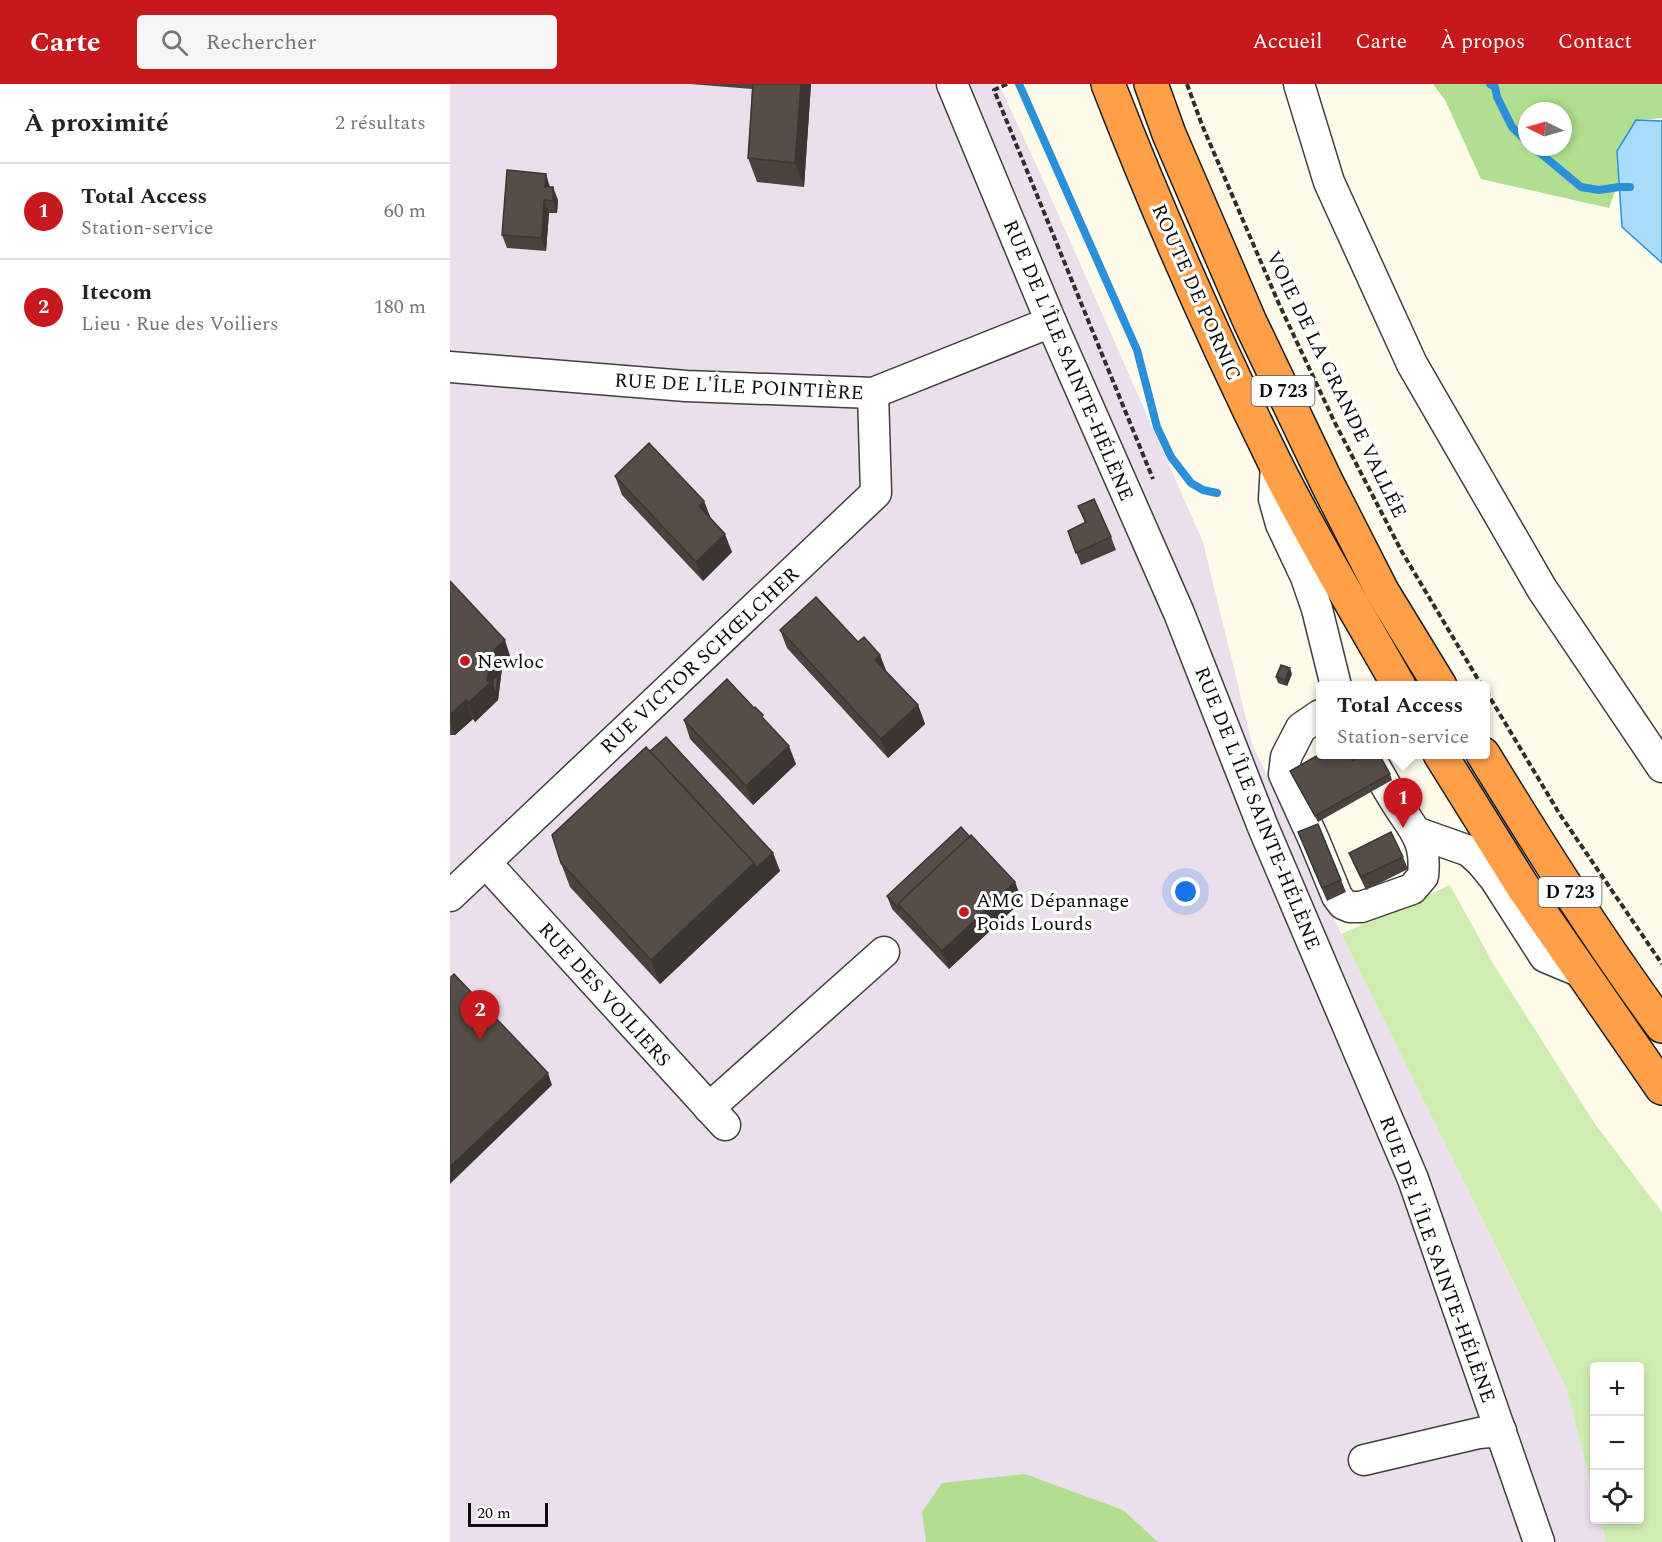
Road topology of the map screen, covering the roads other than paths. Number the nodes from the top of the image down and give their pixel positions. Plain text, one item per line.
1 (952, 84) edge
2 (1108, 84) edge
3 (1151, 84) edge
4 (1299, 84) edge
5 (1051, 322) junction
6 (450, 367) edge
7 (873, 393) junction
8 (1276, 464) junction
9 (1335, 681) edge
10 (1396, 681) edge
11 (1437, 681) edge
12 (1316, 718) edge
13 (1371, 759) edge
14 (1443, 759) edge
15 (1486, 759) edge
16 (1662, 767) edge
17 (1418, 833) junction
18 (486, 862) junction
19 (450, 896) edge
20 (884, 952) dead end
21 (1581, 972) junction
22 (1662, 1026) edge
23 (1662, 1088) edge
24 (1501, 1431) junction
25 (1364, 1460) dead end
26 (1539, 1542) edge

1 - 5 street, RUE DE L'ÎLE SAINTE-HÉLÈNE
2 - 8 highway, ROUTE DE PORNIC / D 723
3 - 11 highway, ROUTE DE PORNIC / D 723
4 - 16 street
5 - 7 street, RUE DE L'ÎLE POINTIÈRE
5 - 24 street, RUE DE L'ÎLE SAINTE-HÉLÈNE
6 - 7 street, RUE DE L'ÎLE POINTIÈRE
7 - 18 street, RUE VICTOR SCHŒLCHER
8 - 9 street
8 - 10 highway, ROUTE DE PORNIC / D 723
12 - 17 street
13 - 17 street
14 - 21 highway, D 723
15 - 22 highway, D 723
17 - 21 street
18 - 19 street, RUE VICTOR SCHŒLCHER
18 - 20 street, RUE DES VOILIERS
21 - 23 highway, D 723
24 - 25 street
24 - 26 street, RUE DE L'ÎLE SAINTE-HÉLÈNE

